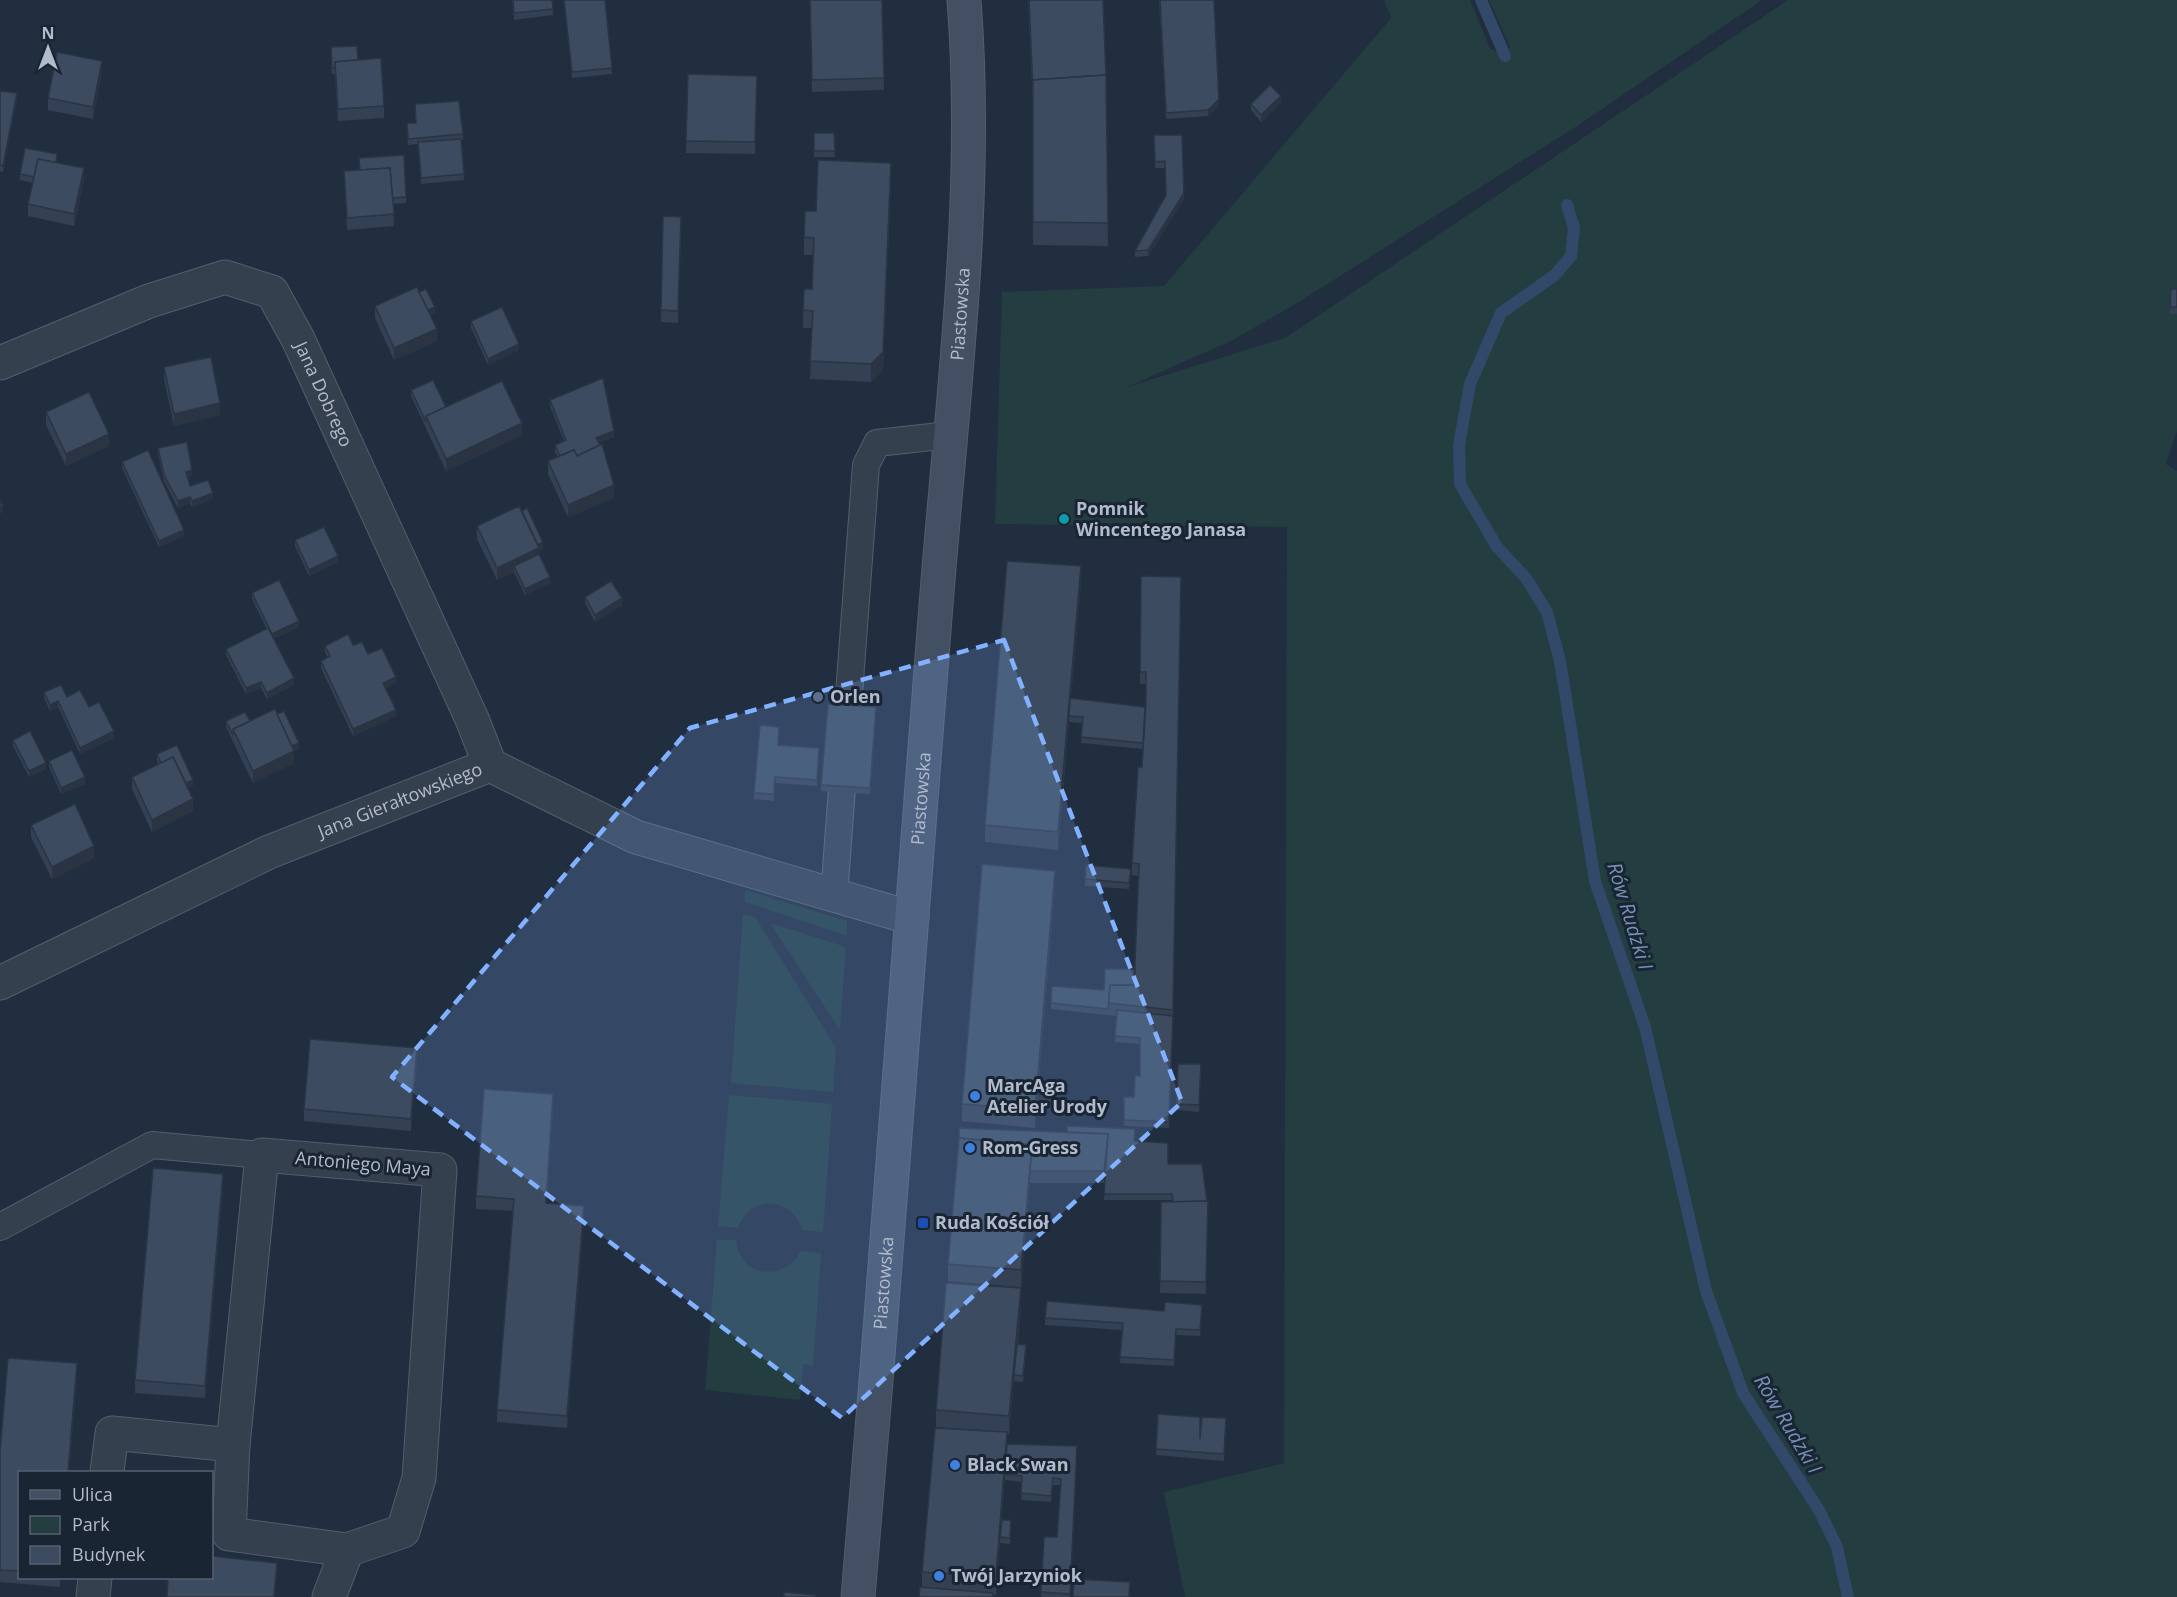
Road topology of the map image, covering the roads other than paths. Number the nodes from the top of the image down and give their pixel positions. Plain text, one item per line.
1 (964, 0) edge
2 (0, 363) edge
3 (950, 435) junction
4 (490, 765) junction
5 (834, 896) junction
6 (912, 918) junction
7 (0, 983) edge
8 (262, 1155) junction
9 (0, 1227) edge
10 (233, 1445) junction
11 (107, 1471) edge
12 (220, 1533) edge
13 (347, 1551) junction
14 (95, 1579) edge
15 (93, 1597) edge
16 (328, 1597) edge
17 (858, 1597) edge

1 - 3 street, Piastowska
2 - 4 street, Jana Dobrego
3 - 5 lane
3 - 6 street, Piastowska
4 - 5 street, Jana Gierałtowskiego
4 - 7 street, Jana Gierałtowskiego
5 - 6 street, Jana Gierałtowskiego
6 - 17 street, Piastowska
8 - 9 lane
8 - 10 street, Antoniego Maya
8 - 13 street, Antoniego Maya
10 - 11 street
10 - 12 street, Antoniego Maya
12 - 13 street, Antoniego Maya
13 - 16 street
14 - 15 street

